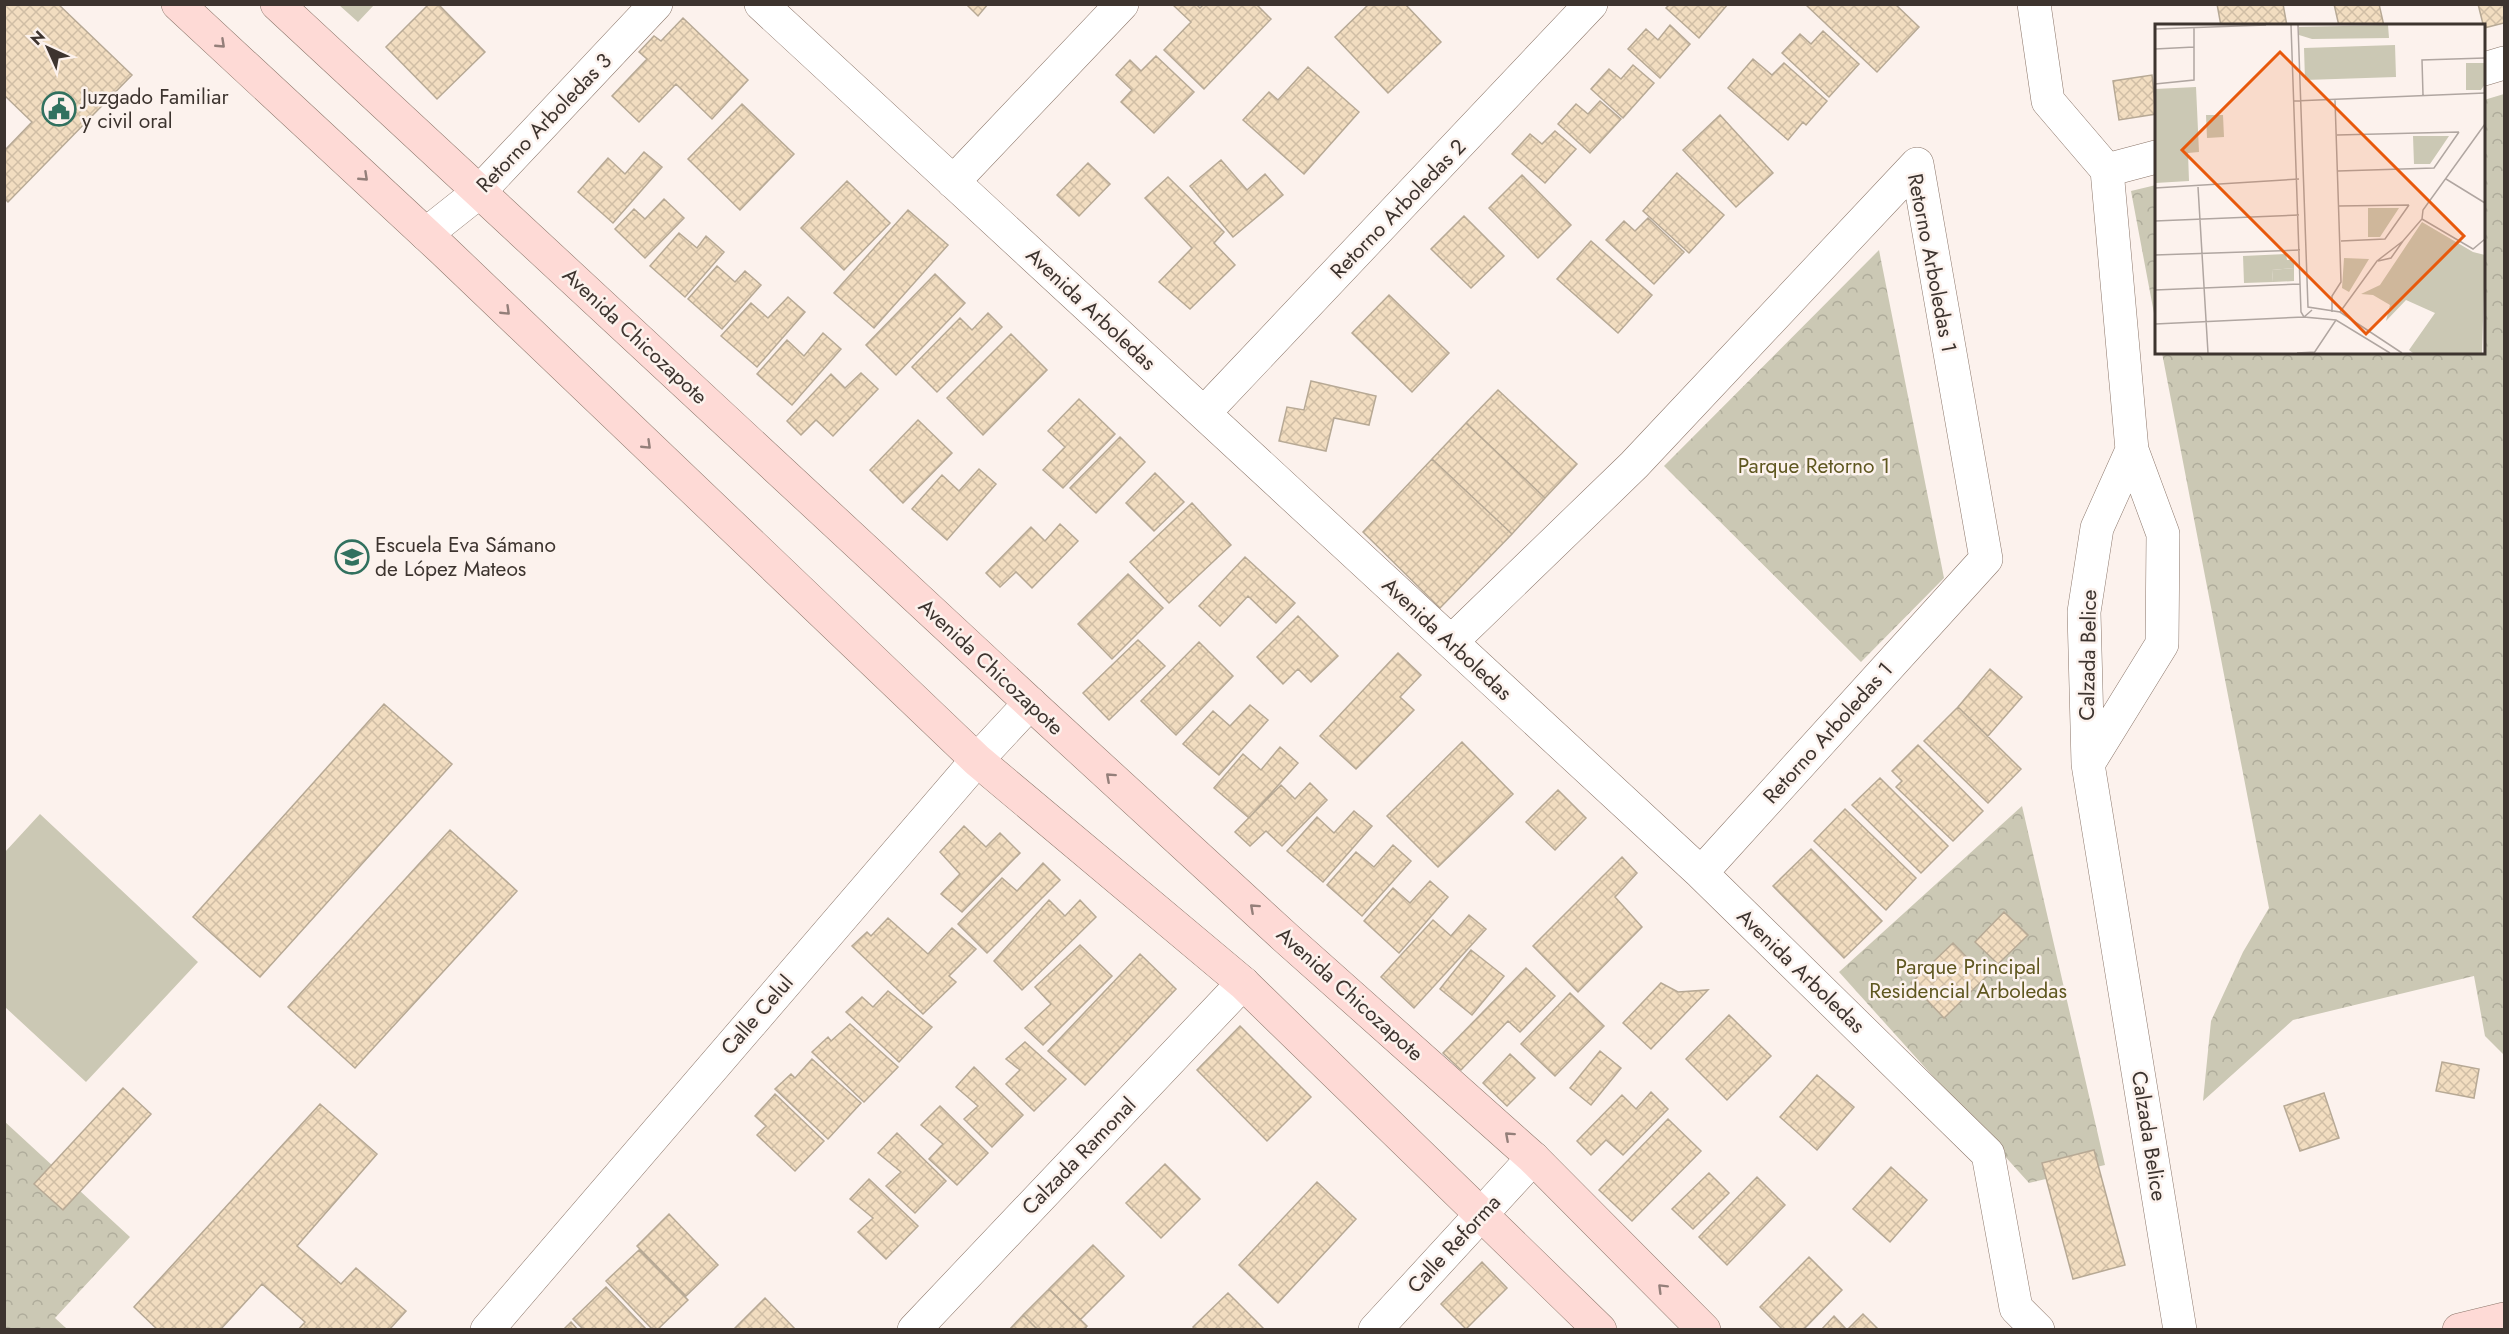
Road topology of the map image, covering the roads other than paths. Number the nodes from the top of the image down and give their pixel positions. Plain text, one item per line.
1 (178, 4) edge
2 (277, 4) edge
3 (656, 4) edge
4 (761, 4) edge
5 (1122, 4) edge
6 (1592, 4) edge
7 (2034, 4) edge
8 (2505, 63) edge
9 (2485, 69) edge
10 (2155, 158) edge
11 (2107, 170) junction
12 (953, 182) junction
13 (479, 192) junction
14 (426, 234) junction
15 (1204, 413) junction
16 (2132, 450) junction
17 (1451, 642) junction
18 (1030, 703) junction
19 (977, 760) junction
20 (2088, 764) junction
21 (1701, 873) junction
22 (1243, 983) junction
23 (1533, 1158) junction
24 (1481, 1214) junction
25 (2505, 1319) edge
26 (487, 1329) edge
27 (914, 1329) edge
28 (1375, 1329) edge
29 (1600, 1329) edge
30 (1704, 1329) edge
31 (2038, 1329) edge
32 (2180, 1329) edge
33 (2459, 1329) edge

1 -> 14 main road
2 - 13 main road, Avenida Chicozapote
3 - 13 street, Retorno Arboledas 3
4 - 12 street, Avenida Arboledas
5 - 12 street
6 - 15 street, Retorno Arboledas 2
7 - 11 street
8 - 9 street
10 - 11 street
11 - 16 street, Calzada Belice
12 - 15 street, Avenida Arboledas
13 - 14 street, Retorno Arboledas 3
13 - 18 main road, Avenida Chicozapote
14 -> 19 main road
15 - 17 street, Avenida Arboledas
16 - 20 street, Calzada Belice
16 - 20 street
17 - 21 street, Avenida Arboledas
17 - 21 street, Retorno Arboledas 1
18 - 19 street, Calle Celul
23 -> 18 main road, Avenida Chicozapote
19 - 22 main road
19 - 26 street, Calle Celul
20 - 32 street, Calzada Belice
21 - 31 street, Avenida Arboledas
22 - 24 main road
22 - 27 street, Calzada Ramonal
23 - 24 street, Calle Reforma
30 -> 23 main road, Avenida Chicozapote
24 - 28 street, Calle Reforma
24 - 29 main road
25 - 33 main road

